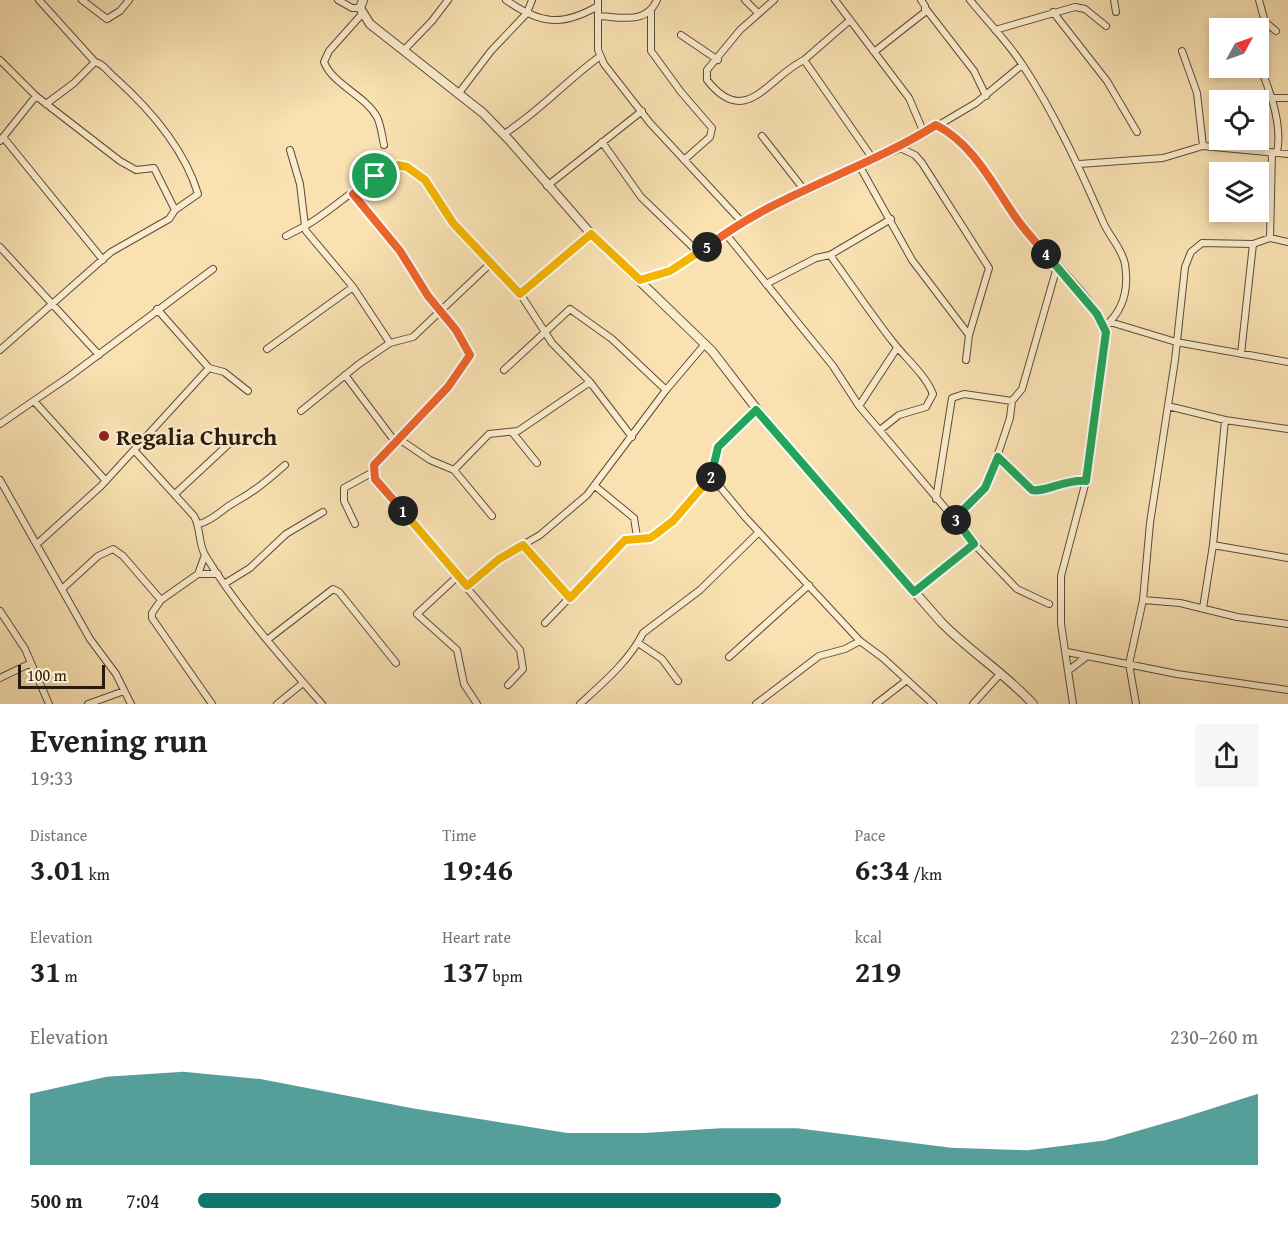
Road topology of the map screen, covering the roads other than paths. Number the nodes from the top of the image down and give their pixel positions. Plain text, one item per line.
1 (39, 0) edge
2 (82, 0) edge
3 (129, 0) edge
4 (338, 0) edge
5 (363, 0) edge
6 (448, 0) edge
7 (506, 0) edge
8 (532, 0) edge
9 (657, 0) edge
10 (745, 0) edge
11 (774, 0) edge
12 (835, 0) edge
13 (921, 0) edge
14 (970, 0) edge
15 (1114, 0) edge
16 (1258, 0) edge
17 (598, 3) edge
18 (926, 9) junction
19 (361, 11) junction
20 (527, 12) junction
21 (651, 12) junction
22 (1053, 12) junction
23 (1116, 12) dead end
24 (758, 13) junction
25 (598, 16) junction
26 (850, 20) junction
27 (1106, 26) dead end
28 (995, 30) junction
29 (1276, 31) dead end
30 (681, 35) dead end
31 (405, 49) junction
32 (1182, 51) dead end
33 (874, 52) junction
34 (599, 57) junction
35 (0, 60) edge
36 (718, 60) junction
37 (804, 60) junction
38 (95, 62) junction
39 (1022, 65) junction
40 (1265, 78) edge
41 (459, 93) junction
42 (36, 96) junction
43 (986, 96) junction
44 (1273, 98) junction
45 (1288, 98) edge
46 (46, 104) junction
47 (642, 111) junction
48 (936, 125) junction
49 (924, 132) junction
50 (1137, 132) dead end
51 (504, 134) junction
52 (762, 136) dead end
53 (2, 139) edge
54 (602, 142) junction
55 (384, 145) dead end
56 (1203, 146) junction
57 (900, 148) junction
58 (291, 150) dead end
59 (1274, 152) junction
60 (1288, 154) edge
61 (873, 159) junction
62 (684, 160) junction
63 (1079, 164) junction
64 (859, 165) junction
65 (547, 186) junction
66 (805, 191) junction
67 (353, 194) junction
68 (175, 210) junction
69 (891, 219) junction
70 (741, 221) junction
71 (305, 226) junction
72 (724, 233) junction
73 (591, 234) junction
74 (286, 236) dead end
75 (1270, 238) junction
76 (1288, 242) edge
77 (1253, 244) junction
78 (0, 247) edge
79 (699, 253) junction
80 (830, 255) junction
81 (103, 260) junction
82 (491, 263) junction
83 (1057, 267) junction
84 (213, 269) dead end
85 (640, 280) junction
86 (766, 284) junction
87 (353, 287) junction
88 (520, 294) junction
89 (52, 306) junction
90 (158, 309) junction
91 (441, 313) junction
92 (1107, 324) junction
93 (543, 331) junction
94 (969, 335) junction
95 (1176, 342) junction
96 (390, 343) junction
97 (705, 344) junction
98 (897, 348) junction
99 (267, 349) dead end
100 (0, 350) edge
101 (1241, 354) junction
102 (99, 355) junction
103 (966, 360) dead end
104 (1288, 362) edge
105 (209, 368) junction
106 (504, 370) dead end
107 (345, 375) junction
108 (590, 382) junction
109 (666, 390) junction
110 (248, 391) dead end
111 (34, 401) junction
112 (1012, 401) junction
113 (859, 406) junction
114 (1168, 406) junction
115 (756, 410) junction
116 (301, 411) dead end
117 (1225, 420) junction
118 (0, 424) edge
119 (1288, 429) edge
120 (880, 430) junction
121 (512, 432) junction
122 (632, 436) junction
123 (232, 441) dead end
124 (398, 441) junction
125 (134, 450) junction
126 (998, 457) junction
127 (537, 463) dead end
128 (285, 465) dead end
129 (454, 470) junction
130 (373, 472) junction
131 (711, 476) junction
132 (0, 480) edge
133 (106, 481) junction
134 (1086, 481) junction
135 (595, 486) junction
136 (175, 494) junction
137 (936, 499) junction
138 (323, 512) dead end
139 (492, 516) dead end
140 (954, 519) junction
141 (199, 524) junction
142 (355, 524) dead end
143 (759, 532) junction
144 (637, 537) junction
145 (37, 544) junction
146 (974, 544) junction
147 (523, 545) junction
148 (1213, 545) junction
149 (205, 555) junction
150 (1288, 558) edge
151 (198, 574) junction
152 (218, 574) junction
153 (458, 576) junction
154 (224, 584) junction
155 (809, 585) junction
156 (467, 586) junction
157 (62, 590) junction
158 (914, 592) junction
159 (570, 598) junction
160 (161, 600) junction
161 (1143, 600) junction
162 (1049, 603) dead end
163 (1203, 608) junction
164 (0, 611) edge
165 (545, 623) dead end
166 (1288, 624) edge
167 (267, 640) junction
168 (860, 641) junction
169 (638, 643) junction
170 (1067, 652) junction
171 (729, 657) dead end
172 (1086, 657) junction
173 (31, 663) junction
174 (396, 663) dead end
175 (1129, 664) junction
176 (1069, 670) junction
177 (1001, 673) junction
178 (0, 678) edge
179 (907, 680) junction
180 (678, 681) dead end
181 (303, 683) junction
182 (508, 685) dead end
183 (1288, 690) edge
184 (124, 691) junction
185 (209, 703) edge
186 (49, 704) edge
187 (88, 704) edge
188 (131, 704) edge
189 (277, 704) edge
190 (322, 704) edge
191 (477, 704) edge
192 (580, 704) edge
193 (756, 704) edge
194 (876, 704) edge
195 (933, 704) edge
196 (973, 704) edge
197 (1033, 704) edge
198 (1073, 704) edge
199 (1136, 704) edge

1 - 38 street
2 - 3 street
4 - 19 street
5 - 19 street
6 - 31 street
7 - 20 street
8 - 20 street
9 - 21 street
10 - 24 street
11 - 24 street
12 - 26 street
13 - 18 street
14 - 28 street
15 - 23 street
16 - 29 street
17 - 20 street
17 - 25 street
18 - 33 street
18 - 43 street
19 - 31 street
19 - 55 street
20 - 41 street
21 - 25 street
21 - 62 street
22 - 27 street
22 - 28 street
22 - 50 street
24 - 36 street
25 - 34 street
26 - 33 street
26 - 37 street
28 - 39 street
30 - 36 street
31 - 41 street
32 - 56 street
33 - 49 street
34 - 47 street
34 - 51 street
35 - 42 street
36 - 37 street
37 - 61 street
38 - 46 street
38 - 68 street
39 - 43 street
39 - 63 street
40 - 44 street
41 - 51 street
42 - 46 street
42 - 53 street
43 - 48 street
44 - 45 street
44 - 59 street
46 - 68 street
47 - 54 street
47 - 62 street
48 - 49 street
48 - 83 street
49 - 57 street
51 - 65 street
52 - 66 street
53 - 81 street
54 - 65 street
54 - 79 street
56 - 59 street
56 - 63 street
57 - 61 street
57 - 94 street
58 - 71 street
59 - 60 street
59 - 75 street
61 - 64 street
62 - 70 street
63 - 92 street
64 - 66 street
64 - 69 street
65 - 73 street
66 - 70 street
67 - 71 street
67 - 82 street
67 - 91 street
68 - 81 street
69 - 80 street
69 - 94 street
70 - 72 street
71 - 74 street
71 - 87 street
72 - 79 street
72 - 86 street
73 - 85 street
73 - 88 street
75 - 76 street
75 - 77 street
77 - 95 street
77 - 101 street
78 - 89 street
79 - 85 street
80 - 86 street
80 - 98 street
81 - 89 street
82 - 88 street
82 - 91 street
83 - 92 street
83 - 112 street
84 - 90 street
85 - 97 street
86 - 113 street
87 - 96 street
87 - 99 street
88 - 93 street
89 - 100 street
89 - 102 street
90 - 102 street
90 - 105 street
91 - 96 street
91 - 124 street
92 - 95 street
92 - 134 street
93 - 106 street
93 - 108 street
93 - 109 street
94 - 103 street
95 - 101 street
95 - 114 street
96 - 107 street
97 - 109 street
97 - 115 street
98 - 113 street
98 - 120 street
101 - 104 street
102 - 111 street
105 - 110 street
105 - 125 street
107 - 116 street
107 - 124 street
108 - 121 street
108 - 122 street
109 - 122 street
111 - 118 street
111 - 133 street
112 - 126 street
112 - 137 street
113 - 120 street
114 - 117 street
114 - 161 street
115 - 131 street
115 - 158 street
117 - 119 street
117 - 148 street
120 - 137 street
121 - 127 street
121 - 129 street
122 - 135 street
123 - 136 street
124 - 129 street
124 - 130 street
125 - 133 street
125 - 136 street
126 - 134 street
126 - 140 street
128 - 141 street
129 - 139 street
130 - 142 street
130 - 153 street
131 - 143 street
131 - 144 street
132 - 145 street
133 - 145 street
134 - 170 street
135 - 144 street
135 - 147 street
136 - 141 street
137 - 140 street
138 - 154 street
140 - 146 street
141 - 149 street
143 - 155 street
143 - 169 street
144 - 159 street
145 - 157 street
146 - 158 street
146 - 162 street
147 - 156 street
147 - 159 street
148 - 150 street
148 - 163 street
149 - 151 street
149 - 152 street
151 - 152 street
151 - 160 street
152 - 154 street
153 - 156 street
153 - 191 street
154 - 167 street
155 - 168 street
155 - 171 street
156 - 182 street
157 - 160 street
157 - 184 street
158 - 177 street
159 - 165 street
160 - 185 street
161 - 163 street
161 - 175 street
163 - 166 street
164 - 173 street
167 - 174 street
167 - 181 street
168 - 179 street
168 - 193 street
169 - 180 street
169 - 192 street
170 - 172 street
170 - 176 street
172 - 175 street
172 - 176 street
173 - 178 street
173 - 186 street
175 - 183 street
175 - 199 street
176 - 198 street
177 - 196 street
177 - 197 street
179 - 194 street
179 - 195 street
181 - 189 street
181 - 190 street
184 - 187 street
184 - 188 street

